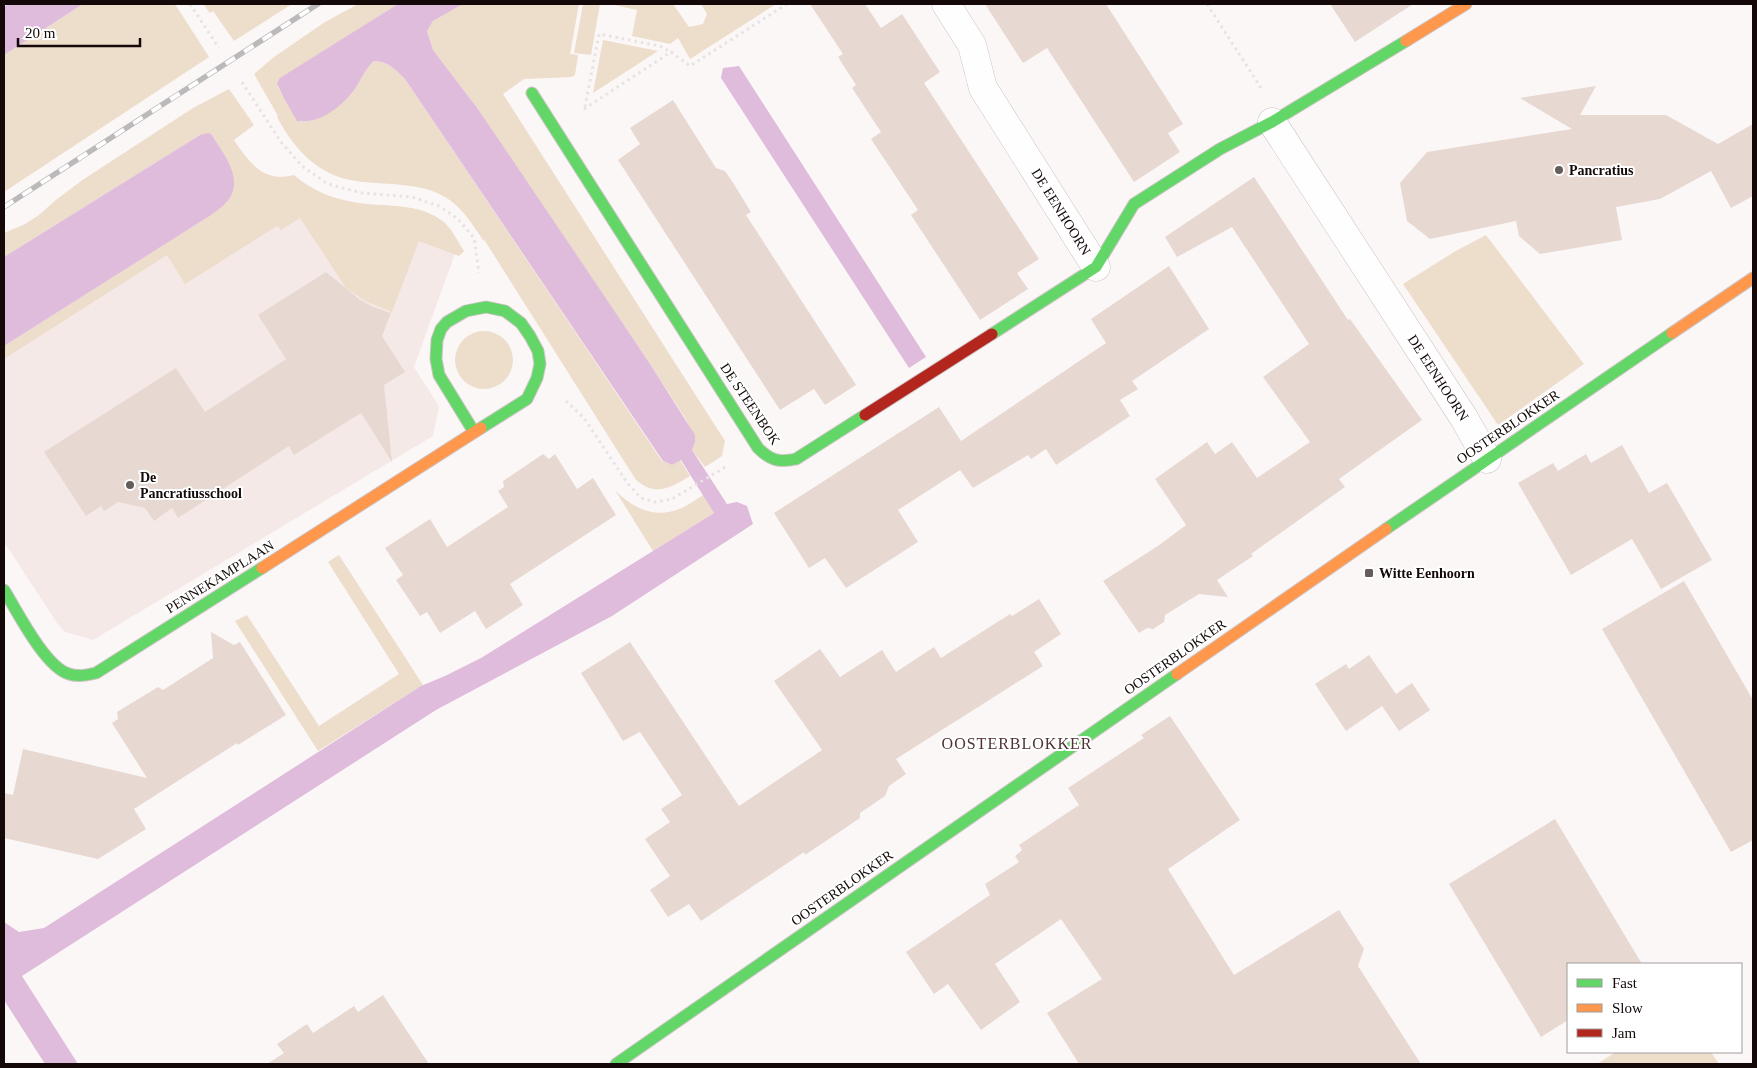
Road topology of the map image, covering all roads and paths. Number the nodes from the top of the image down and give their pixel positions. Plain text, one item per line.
1 (190, 4) edge
2 (787, 4) edge
3 (946, 4) edge
4 (1208, 4) edge
5 (1466, 4) edge
6 (219, 48) dead end
7 (671, 52) junction
8 (242, 82) dead end
9 (532, 93) dead end
10 (585, 108) junction
11 (1272, 122) junction
12 (554, 128) junction
13 (1096, 267) junction
14 (1753, 278) edge
15 (484, 306) junction
16 (537, 379) junction
17 (474, 432) junction
18 (1487, 459) junction
19 (711, 476) dead end
20 (4, 590) edge
21 (616, 1064) edge

1 - 6 path
2 - 7 path
3 - 13 street, DE EENHOORN
4 - 11 path
5 - 11 street, DE EENHOORN
7 - 10 path
7 - 10 path
8 - 15 path
9 - 12 street, DE STEENBOK
10 - 12 path
11 - 13 street, DE EENHOORN
11 - 18 street, DE EENHOORN
12 - 13 street, DE STEENBOK
14 - 18 street, OOSTERBLOKKER
15 - 16 street, PENNEKAMPLAAN
15 - 17 street
16 - 17 street, PENNEKAMPLAAN
16 - 19 path
17 - 20 street, PENNEKAMPLAAN
18 - 21 street, OOSTERBLOKKER

